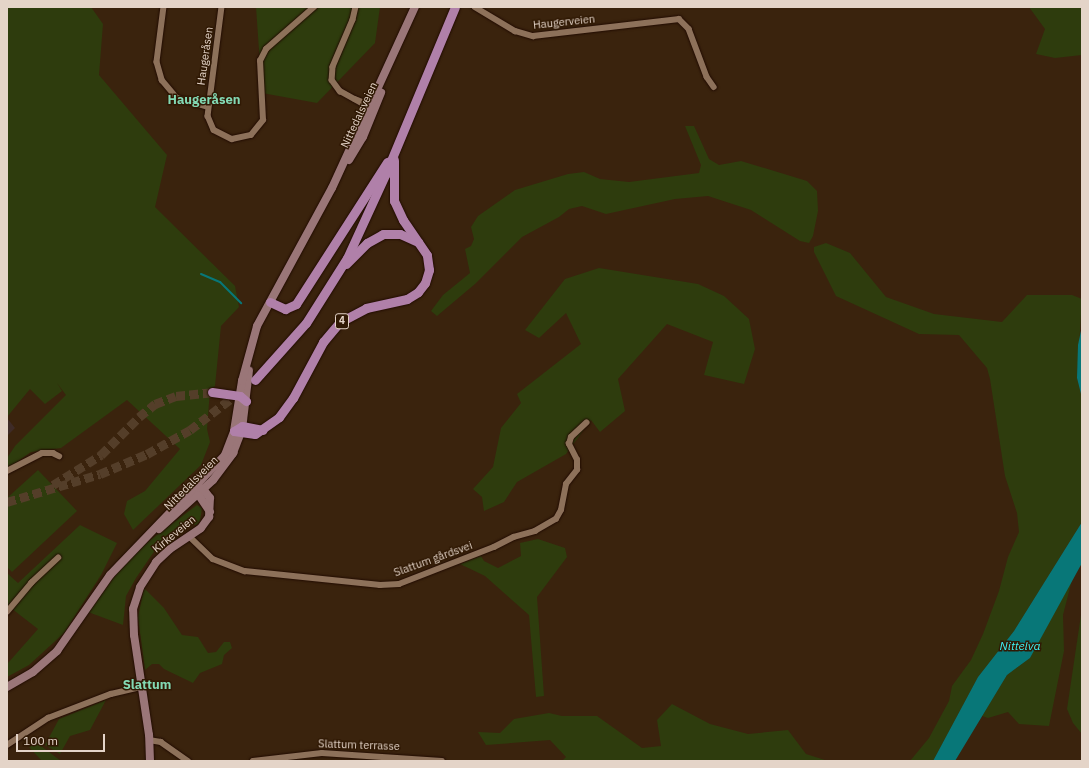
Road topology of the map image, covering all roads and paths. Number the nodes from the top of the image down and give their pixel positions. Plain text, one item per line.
1 (164, 7) edge
2 (222, 7) edge
3 (314, 7) edge
4 (356, 7) edge
5 (415, 7) edge
6 (455, 7) edge
7 (475, 7) edge
8 (714, 87) dead end
9 (372, 107) junction
10 (208, 108) junction
11 (395, 153) junction
12 (421, 244) junction
13 (342, 268) junction
14 (270, 302) junction
15 (255, 380) dead end
16 (212, 392) tunnel mouth
17 (243, 398) junction
18 (586, 423) dead end
19 (239, 430) junction
20 (59, 456) dead end
21 (7, 471) edge
22 (199, 490) junction
23 (189, 536) junction
24 (58, 558) dead end
25 (7, 612) edge
26 (7, 687) edge
27 (141, 687) junction
28 (149, 740) junction
29 (7, 744) edge
30 (150, 761) edge
31 (188, 761) edge
32 (252, 761) edge
33 (442, 761) edge

1 - 10 street
2 - 10 street, Haugeråsen
3 - 10 street, Haugeråsen
4 - 9 street
5 - 9 main road, Nittedalsveien
6 - 11 highway, 4
7 - 8 street, Haugerveien
9 - 14 main road, Nittedalsveien
11 - 12 highway, 4
11 - 13 highway, 4
11 - 14 highway, 4
12 - 13 highway, 4
12 - 19 highway, 4
13 - 15 highway, 4
14 - 17 main road, Nittedalsveien
16 - 17 highway
17 - 19 main road, Nittedalsveien
18 - 23 street, Slattum gårdsvei
19 - 22 main road, Nittedalsveien
20 - 21 street
22 - 23 main road, Kirkeveien
22 - 26 main road, Nittedalsveien
23 - 27 main road, Kirkeveien
24 - 25 street
27 - 28 main road, Kirkeveien
27 - 29 street
28 - 30 main road, Kirkeveien
28 - 31 street
32 - 33 street, Slattum terrasse

